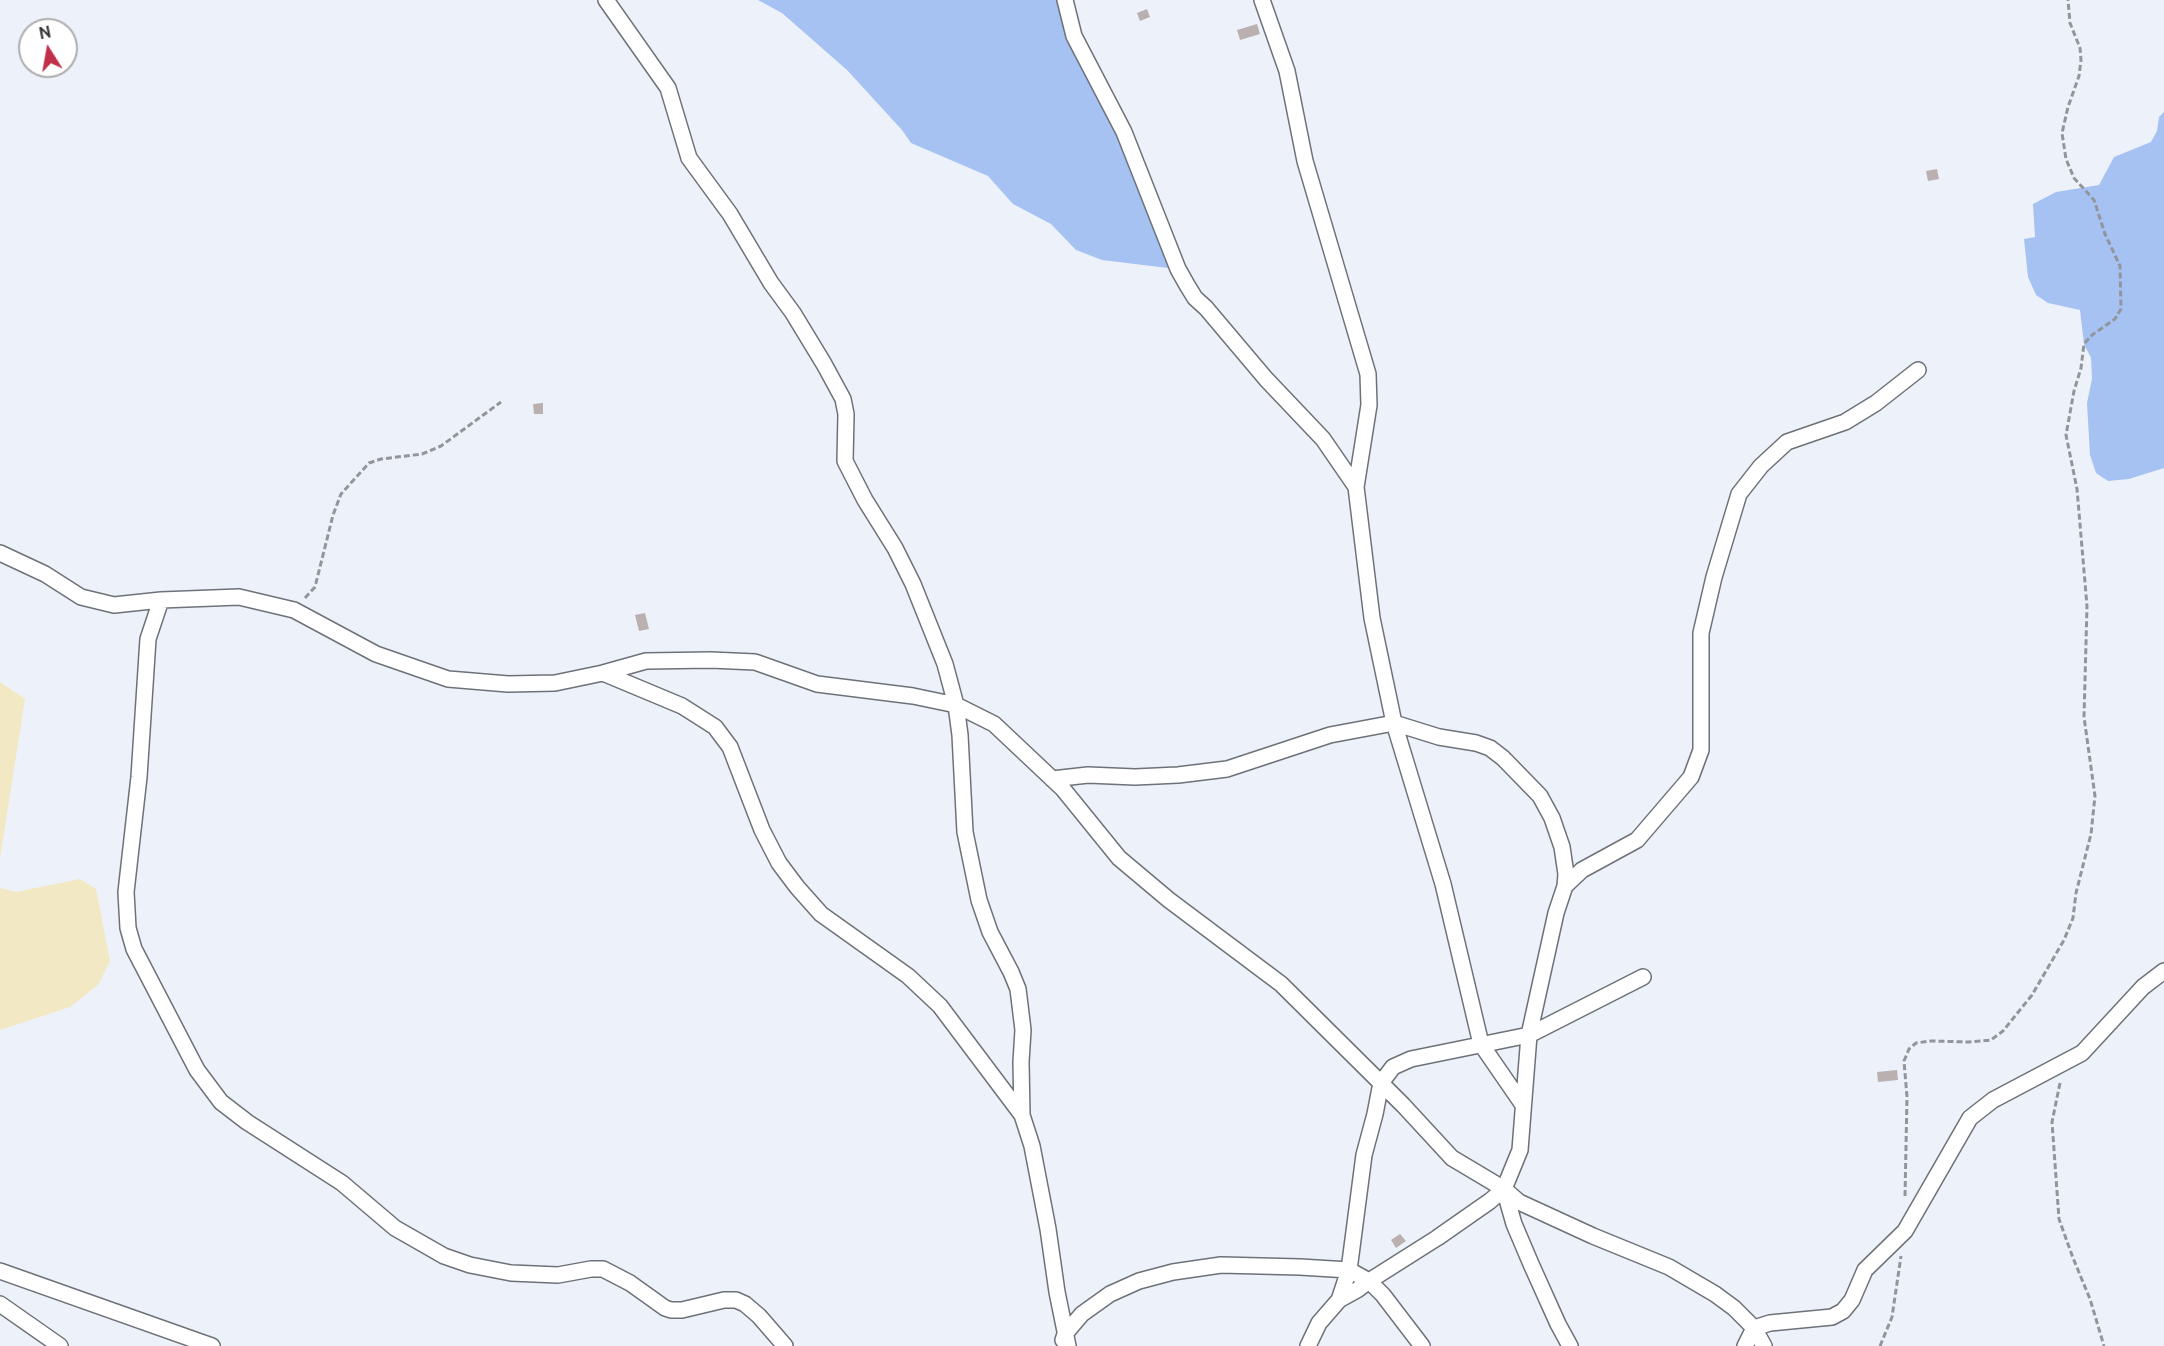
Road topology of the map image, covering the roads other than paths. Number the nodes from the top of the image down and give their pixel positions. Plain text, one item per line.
1 (606, 0) edge
2 (1065, 0) edge
3 (1262, 0) edge
4 (1918, 370) dead end
5 (1356, 487) junction
6 (0, 553) edge
7 (161, 600) junction
8 (603, 673) junction
9 (956, 705) junction
10 (1394, 723) junction
11 (1052, 779) junction
12 (1565, 886) junction
13 (2164, 971) edge
14 (1643, 977) dead end
15 (1529, 1035) junction
16 (1480, 1044) junction
17 (1381, 1083) junction
18 (1523, 1104) junction
19 (1022, 1115) junction
20 (1504, 1189) junction
21 (1349, 1270) junction
22 (0, 1271) edge
23 (1369, 1281) junction
24 (1339, 1299) junction
25 (0, 1304) edge
26 (1754, 1328) junction
27 (1065, 1342) edge
28 (60, 1346) edge
29 (212, 1346) edge
30 (785, 1346) edge
31 (1308, 1346) edge
32 (1422, 1346) edge
33 (1570, 1346) edge
34 (1745, 1346) edge
35 (1764, 1346) edge

1 - 9 street
2 - 5 street
3 - 5 street
4 - 12 street
5 - 10 street
6 - 7 street
7 - 8 street
7 - 30 street
8 - 9 street
8 - 19 street
9 - 11 street
9 - 19 street
10 - 11 street
10 - 12 street
10 - 16 street
11 - 17 street
12 - 15 street
13 - 26 street
14 - 15 street
15 - 16 street
15 - 18 street
16 - 17 street
16 - 18 street
17 - 20 street
17 - 21 street
18 - 20 street
19 - 27 street
20 - 23 street
20 - 26 street
20 - 33 street
21 - 23 street
21 - 24 street
21 - 27 street
22 - 29 street
23 - 24 street
23 - 32 street
24 - 31 street
25 - 28 street
26 - 34 street
26 - 35 street

